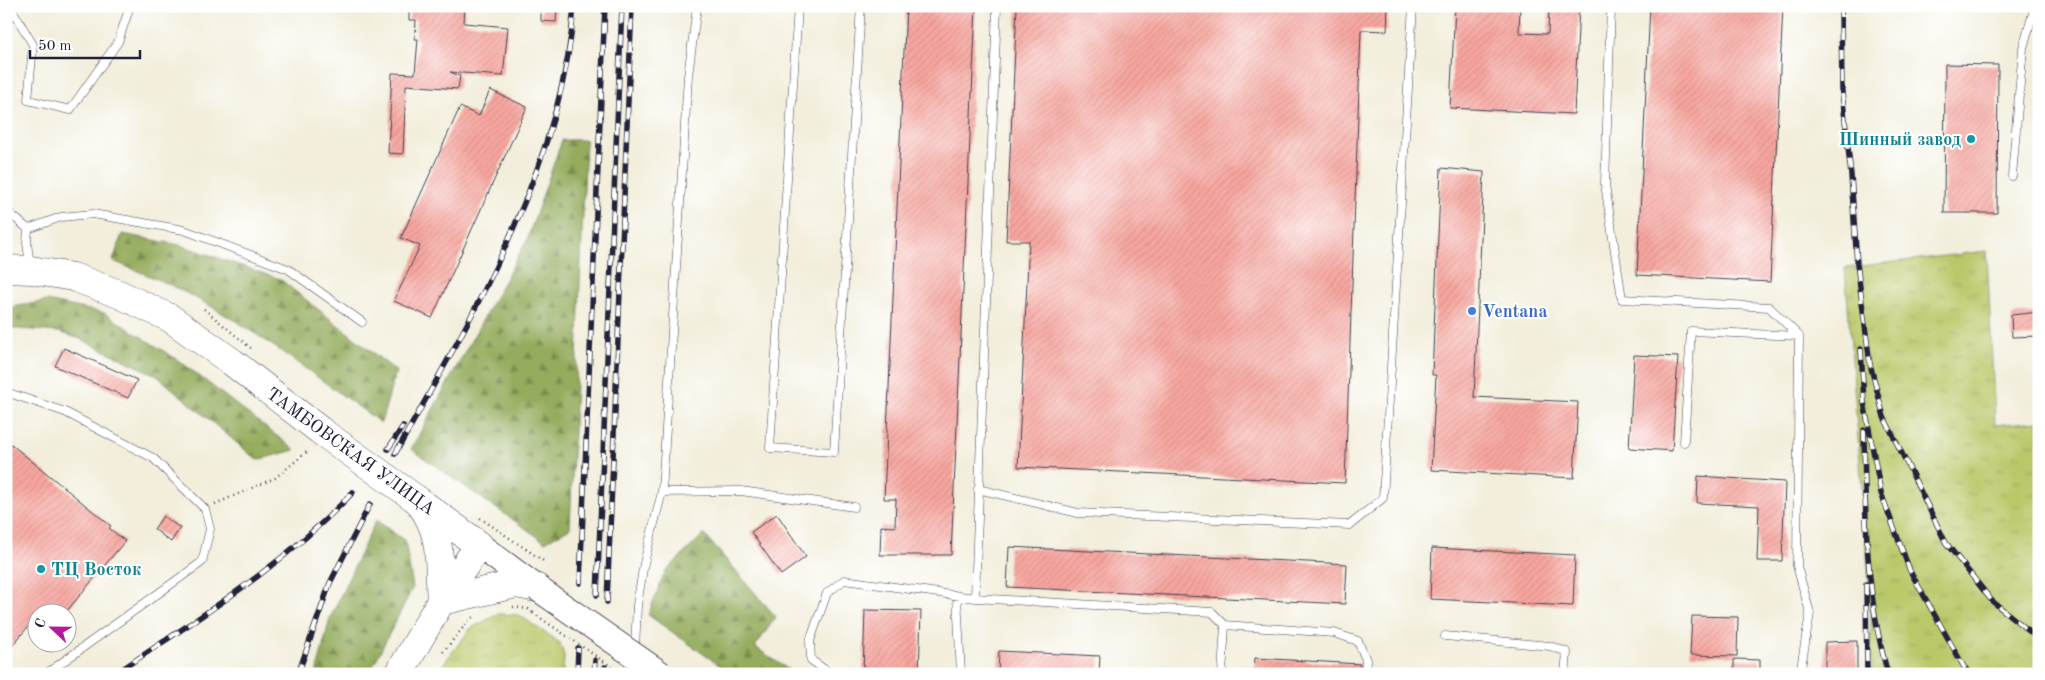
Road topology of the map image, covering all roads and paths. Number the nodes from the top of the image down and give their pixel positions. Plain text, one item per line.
1 (10, 6) edge
2 (130, 6) edge
3 (697, 6) edge
4 (798, 6) edge
5 (861, 6) edge
6 (997, 6) edge
7 (1413, 6) edge
8 (1611, 6) edge
9 (2035, 6) edge
10 (2012, 176) dead end
11 (6, 210) edge
12 (28, 229) junction
13 (17, 271) edge
14 (362, 322) dead end
15 (1799, 336) junction
16 (7, 394) edge
17 (315, 441) junction
18 (1684, 442) dead end
19 (978, 489) junction
20 (662, 492) junction
21 (416, 499) junction
22 (854, 507) dead end
23 (205, 509) junction
24 (474, 514) dead end
25 (479, 545) junction
26 (538, 588) junction
27 (958, 596) junction
28 (975, 598) junction
29 (441, 601) junction
30 (509, 606) dead end
31 (478, 614) dead end
32 (1225, 625) junction
33 (1445, 636) dead end
34 (444, 652) dead end
35 (635, 664) dead end
36 (46, 674) edge
37 (400, 674) edge
38 (622, 674) edge
39 (661, 674) edge
40 (831, 674) edge
41 (961, 674) edge
42 (1222, 674) edge
43 (1366, 674) edge
44 (1565, 674) edge
45 (1800, 674) edge

1 - 2 lane
3 - 20 lane
4 - 5 lane
6 - 19 lane
7 - 19 lane
8 - 15 lane
9 - 10 lane
11 - 12 lane
12 - 13 lane
12 - 14 lane
13 - 17 highway, ТАМБОВСКАЯ УЛИЦА
15 - 18 lane
15 - 45 lane
16 - 23 lane
17 - 21 highway, ТАМБОВСКАЯ УЛИЦА, bridge
17 - 23 path
19 - 28 lane
20 - 22 lane
20 - 35 lane
21 - 25 highway, ТАМБОВСКАЯ УЛИЦА
21 - 29 highway
23 - 36 lane
24 - 26 path
25 - 26 main road, ТАМБОВСКАЯ УЛИЦА
25 - 29 highway
26 - 29 highway
26 - 30 path
26 - 38 path, bridge
26 - 39 main road, ТАМБОВСКАЯ УЛИЦА, bridge
27 - 28 lane
27 - 40 lane
27 - 41 lane
28 - 32 lane
29 - 37 highway
31 - 34 path
32 - 42 lane
32 - 43 lane
33 - 44 lane

